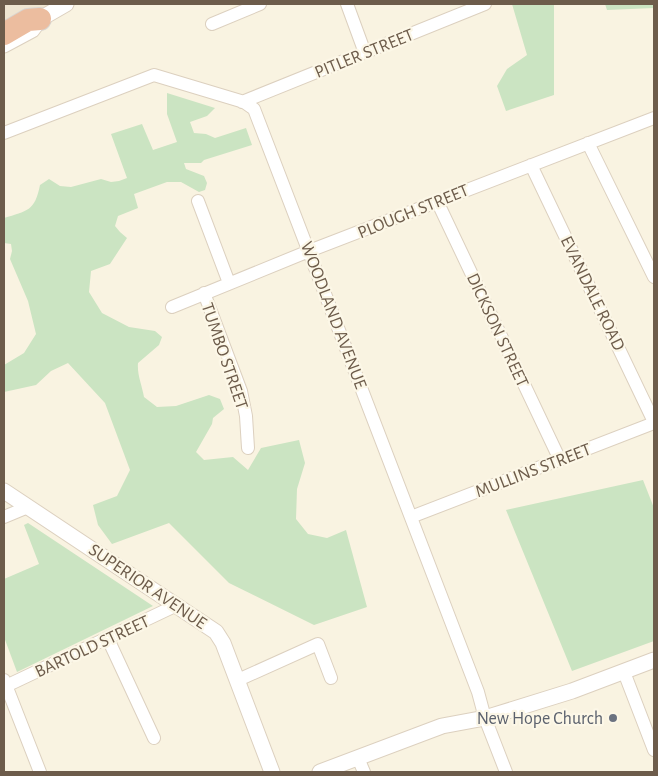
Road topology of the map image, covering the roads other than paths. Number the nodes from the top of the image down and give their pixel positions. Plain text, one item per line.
1 (66, 4) edge
2 (260, 4) edge
3 (347, 4) edge
4 (485, 4) edge
5 (40, 19) junction
6 (212, 24) dead end
7 (4, 34) edge
8 (4, 45) edge
9 (365, 53) junction
10 (242, 102) junction
11 (654, 118) edge
12 (4, 133) edge
13 (588, 143) junction
14 (531, 164) junction
15 (198, 201) dead end
16 (437, 201) junction
17 (309, 251) junction
18 (654, 277) edge
19 (229, 283) junction
20 (204, 293) junction
21 (172, 307) dead end
22 (654, 422) edge
23 (248, 448) dead end
24 (560, 460) junction
25 (4, 491) edge
26 (28, 507) junction
27 (411, 517) junction
28 (4, 518) edge
29 (177, 605) junction
30 (108, 639) junction
31 (654, 660) edge
32 (624, 672) junction
33 (331, 678) dead end
34 (238, 680) junction
35 (5, 683) edge
36 (485, 718) junction
37 (154, 738) dead end
38 (654, 750) edge
39 (358, 758) junction
40 (40, 772) edge
41 (272, 772) edge
42 (320, 772) edge
43 (364, 772) edge
44 (506, 772) edge

1 - 5 street
2 - 6 street
3 - 9 street
4 - 9 street, PITLER STREET
5 - 7 highway
5 - 8 street
9 - 10 street, PITLER STREET
10 - 12 street, WOODLAND AVENUE
10 - 17 street, WOODLAND AVENUE
11 - 13 street, PLOUGH STREET
13 - 14 street, PLOUGH STREET
13 - 18 street
14 - 16 street, PLOUGH STREET
14 - 22 street, EVANDALE ROAD
15 - 19 street
16 - 17 street, PLOUGH STREET
16 - 24 street, DICKSON STREET
17 - 19 street, PLOUGH STREET
17 - 27 street, WOODLAND AVENUE
19 - 20 street, PLOUGH STREET
20 - 21 street, PLOUGH STREET
20 - 23 street, TUMBO STREET
22 - 24 street, MULLINS STREET
24 - 27 street, MULLINS STREET
25 - 26 street, SUPERIOR AVENUE
26 - 28 street
26 - 29 street, SUPERIOR AVENUE
27 - 36 street, WOODLAND AVENUE
29 - 30 street, BARTOLD STREET
29 - 34 street, SUPERIOR AVENUE
30 - 35 street, BARTOLD STREET
30 - 37 street
31 - 32 street
32 - 36 street
32 - 38 street
33 - 34 street
34 - 41 street, SUPERIOR AVENUE
35 - 40 street
36 - 39 street
36 - 44 street, WOODLAND AVENUE
39 - 42 street
39 - 43 street

